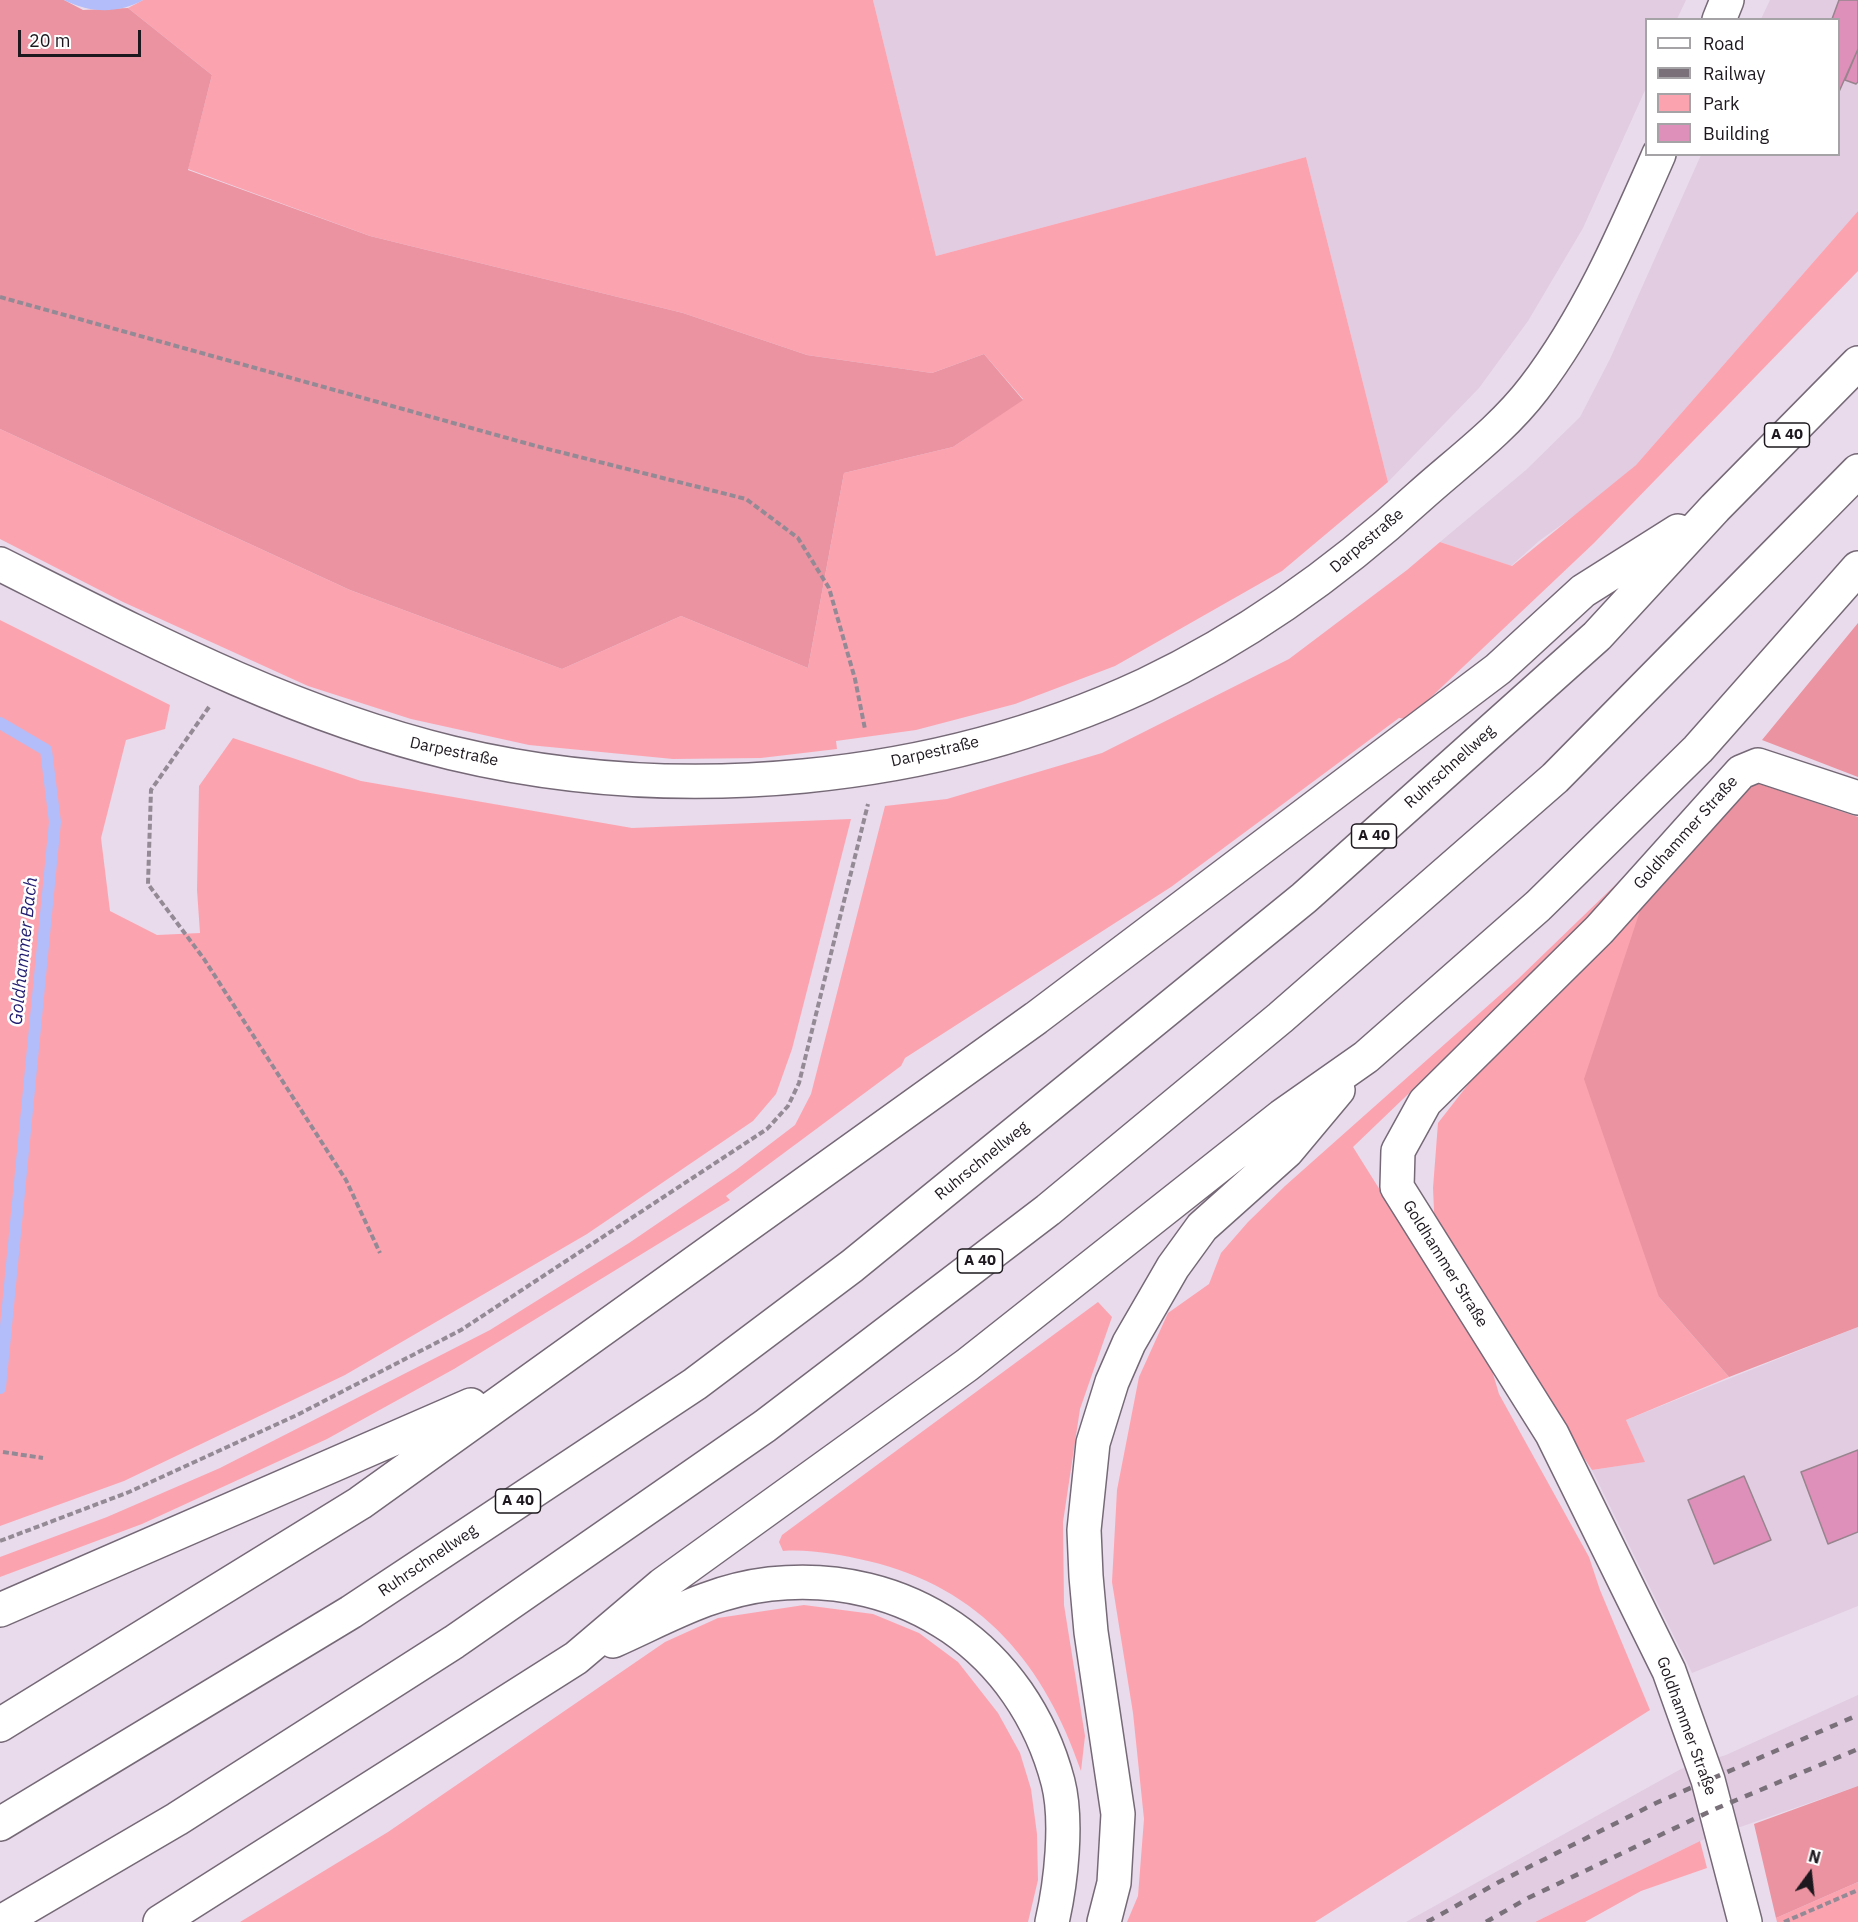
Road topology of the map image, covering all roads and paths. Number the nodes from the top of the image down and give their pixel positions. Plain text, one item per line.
1 (1727, 0) edge
2 (1720, 18) edge
3 (1658, 156) edge
4 (0, 297) edge
5 (1858, 363) edge
6 (1858, 471) edge
7 (1715, 508) junction
8 (0, 564) edge
9 (1858, 568) edge
10 (230, 677) junction
11 (872, 765) junction
12 (1858, 798) edge
13 (1366, 1057) junction
14 (380, 1253) dead end
15 (531, 1379) junction
16 (3, 1452) dead end
17 (43, 1458) dead end
18 (0, 1541) edge
19 (0, 1610) edge
20 (576, 1658) junction
21 (0, 1725) edge
22 (0, 1824) edge
23 (1858, 1890) edge
24 (1, 1922) edge
25 (160, 1922) edge
26 (1053, 1922) edge
27 (1104, 1922) edge
28 (1745, 1922) edge
29 (1784, 1922) edge

1 - 2 main road
3 - 11 main road, Darpestraße
4 - 11 path
5 - 7 main road, Ruhrschnellweg / A 40
6 - 24 main road, A 40
7 - 15 main road
7 - 22 main road, Ruhrschnellweg / A 40
8 - 10 main road, Darpestraße
9 - 13 main road
10 - 11 main road, Darpestraße
10 - 14 path
11 - 18 path
12 - 28 main road, Goldhammer Straße
13 - 20 main road
13 - 27 main road
15 - 19 main road
15 - 21 main road
16 - 17 path
20 - 25 main road
20 - 26 main road
23 - 29 path

